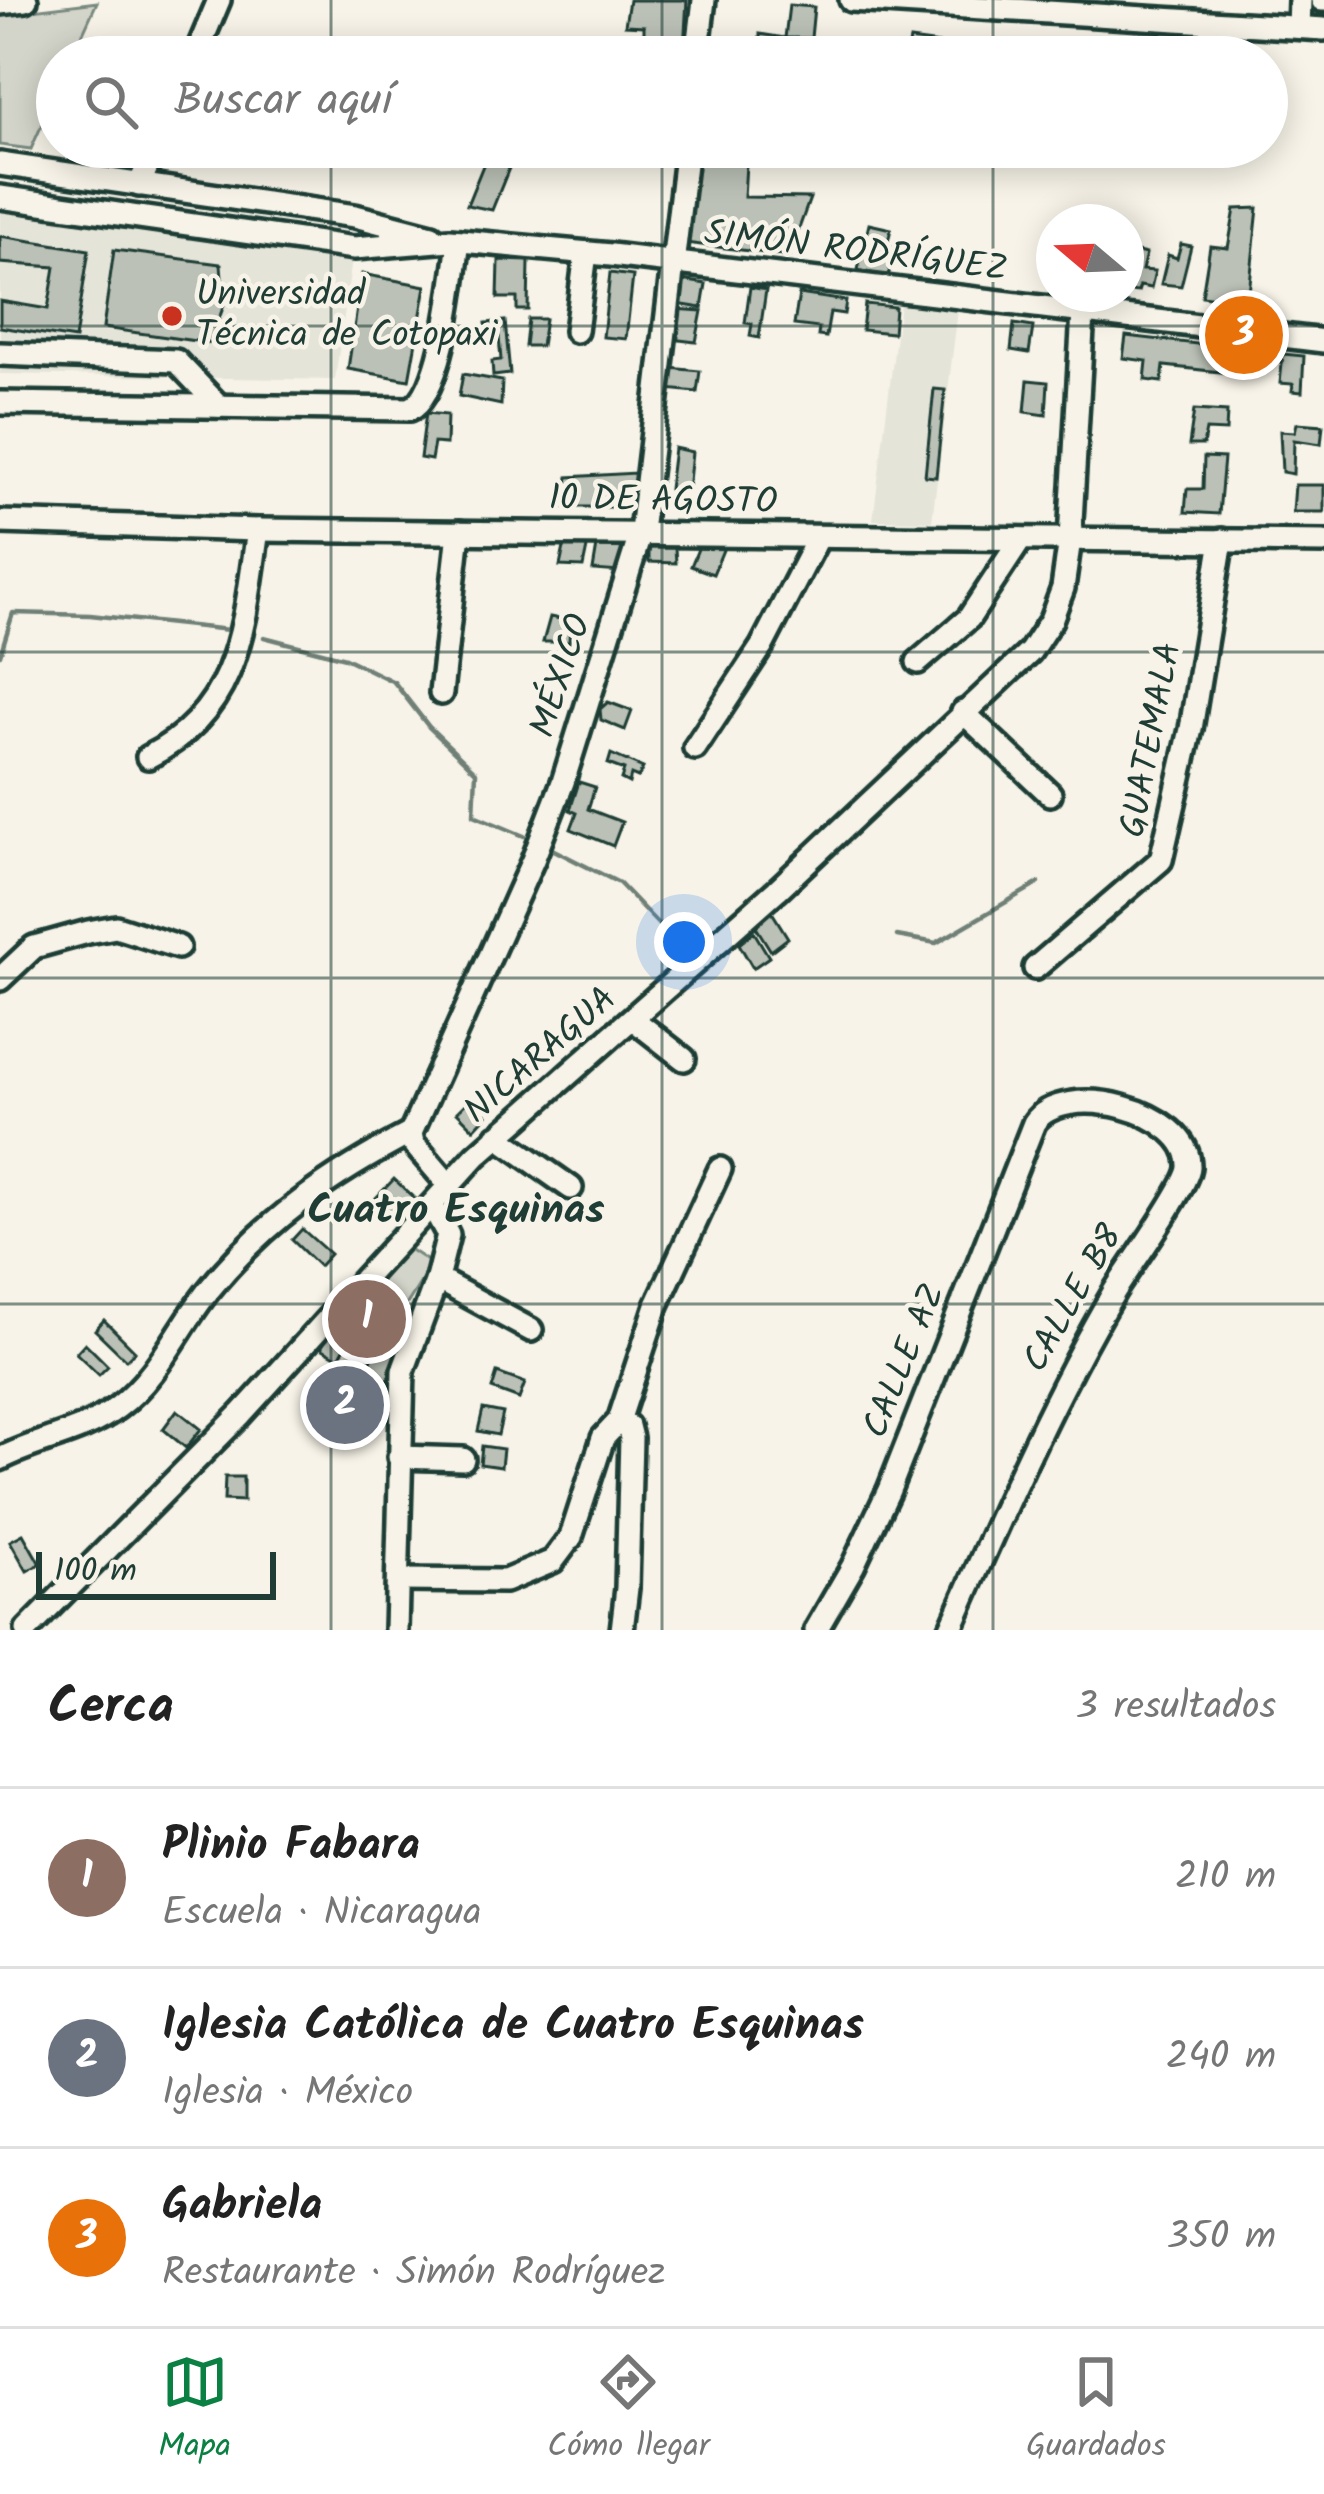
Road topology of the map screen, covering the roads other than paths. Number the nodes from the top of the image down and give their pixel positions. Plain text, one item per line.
1 (26, 0) edge
2 (220, 0) edge
3 (704, 0) edge
4 (851, 0) edge
5 (1300, 0) edge
6 (0, 3) edge
7 (1299, 27) junction
8 (1324, 28) edge
9 (204, 36) edge
10 (700, 36) edge
11 (0, 164) edge
12 (147, 168) edge
13 (684, 168) edge
14 (139, 185) junction
15 (0, 197) edge
16 (455, 240) junction
17 (586, 253) junction
18 (671, 263) junction
19 (1036, 306) edge
20 (1083, 312) edge
21 (1091, 312) edge
22 (576, 331) dead end
23 (1324, 341) edge
24 (0, 354) edge
25 (0, 403) edge
26 (219, 406) junction
27 (0, 522) edge
28 (258, 530) junction
29 (459, 532) junction
30 (641, 532) junction
31 (818, 538) junction
32 (1021, 539) junction
33 (1070, 539) junction
34 (1222, 540) junction
35 (1324, 542) edge
36 (918, 662) dead end
37 (441, 693) dead end
38 (963, 712) junction
39 (695, 748) dead end
40 (148, 758) dead end
41 (1050, 794) dead end
42 (178, 947) dead end
43 (1036, 968) dead end
44 (0, 980) edge
45 (634, 1020) junction
46 (684, 1059) dead end
47 (1042, 1110) joint
48 (411, 1133) junction
49 (496, 1136) junction
50 (720, 1169) dead end
51 (448, 1184) junction
52 (571, 1188) dead end
53 (432, 1204) junction
54 (437, 1279) junction
55 (531, 1330) dead end
56 (619, 1421) junction
57 (399, 1457) junction
58 (0, 1459) edge
59 (463, 1460) dead end
60 (398, 1580) junction
61 (27, 1630) edge
62 (396, 1630) edge
63 (622, 1630) edge
64 (815, 1630) edge
65 (950, 1630) edge

1 - 6 street
2 - 9 street
3 - 10 street
4 - 7 street
5 - 7 street
7 - 8 street
11 - 14 street
12 - 14 street
13 - 18 street, MÉXICO
14 - 16 street
15 - 16 street
16 - 17 street, SIMÓN RODRÍGUEZ
16 - 26 street
17 - 18 street, SIMÓN RODRÍGUEZ
17 - 22 street
18 - 19 street, SIMÓN RODRÍGUEZ
18 - 30 street, MÉXICO
20 - 33 street, NICARAGUA
21 - 23 street, SIMÓN RODRÍGUEZ
24 - 26 street
25 - 26 street
27 - 28 street, 10 DE AGOSTO
28 - 29 street, 10 DE AGOSTO
28 - 40 street
29 - 30 street, 10 DE AGOSTO
29 - 37 street
30 - 31 street, 10 DE AGOSTO
30 - 48 street, MÉXICO
31 - 32 street, 10 DE AGOSTO
31 - 39 street
32 - 33 street, 10 DE AGOSTO
32 - 36 street
33 - 34 street, 10 DE AGOSTO
33 - 38 street, NICARAGUA
34 - 35 street, 10 DE AGOSTO
34 - 43 street, GUATEMALA
38 - 41 street
38 - 45 street, NICARAGUA
42 - 44 street
45 - 46 street
45 - 49 street, NICARAGUA
47 - 64 street, CALLE AZ
47 - 65 street, CALLE B8
48 - 51 street
48 - 58 street
49 - 51 street, NICARAGUA
49 - 52 street
50 - 56 street
51 - 53 street, NICARAGUA
53 - 54 street
53 - 61 street, NICARAGUA
54 - 55 street
54 - 57 street
56 - 60 street
56 - 63 street
57 - 59 street
57 - 60 street
60 - 62 street

